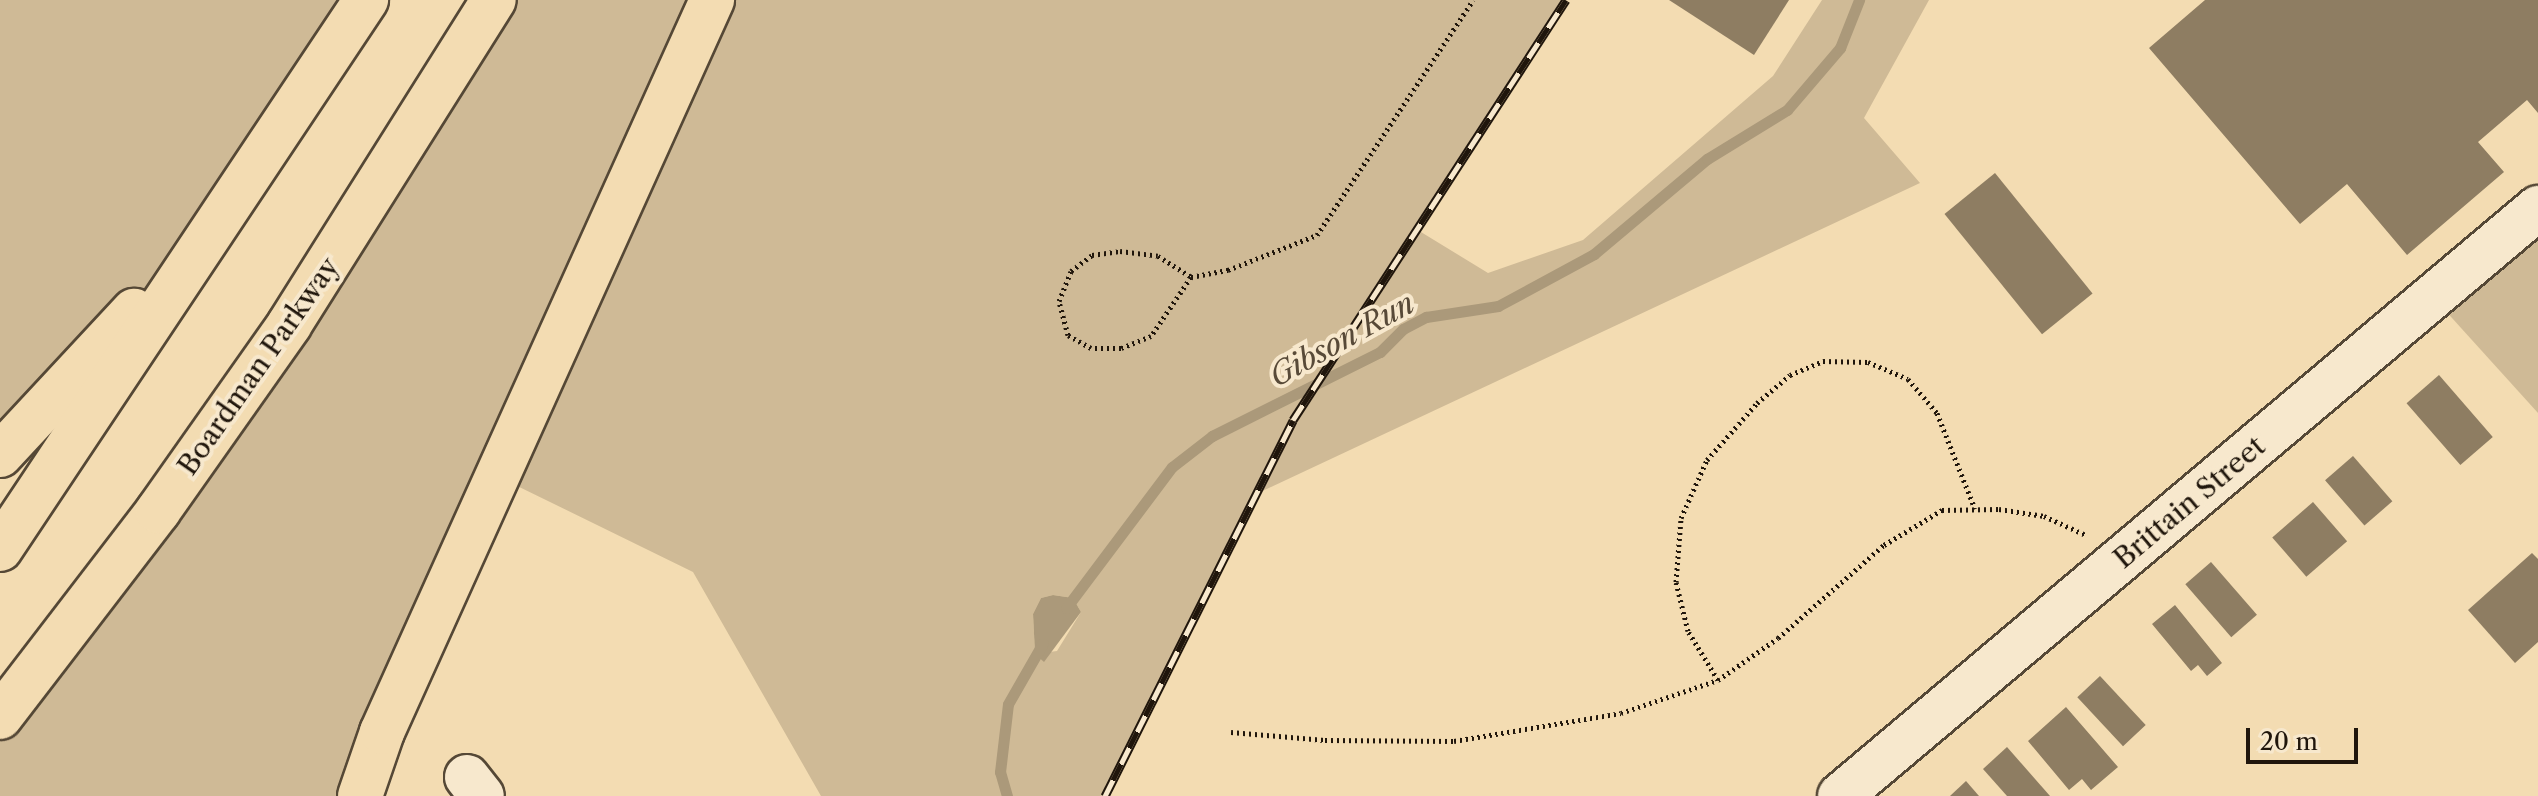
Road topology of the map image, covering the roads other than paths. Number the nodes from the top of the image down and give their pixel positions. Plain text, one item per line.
1 (366, 0) edge
2 (494, 0) edge
3 (712, 0) edge
4 (271, 147) junction
5 (2538, 208) edge
6 (0, 455) edge
7 (0, 549) edge
8 (0, 717) edge
9 (360, 796) edge
10 (1840, 796) edge

1 - 4 highway
2 - 8 highway, Boardman Parkway
3 - 9 highway
4 - 6 highway
4 - 7 highway
5 - 10 street, Brittain Street

